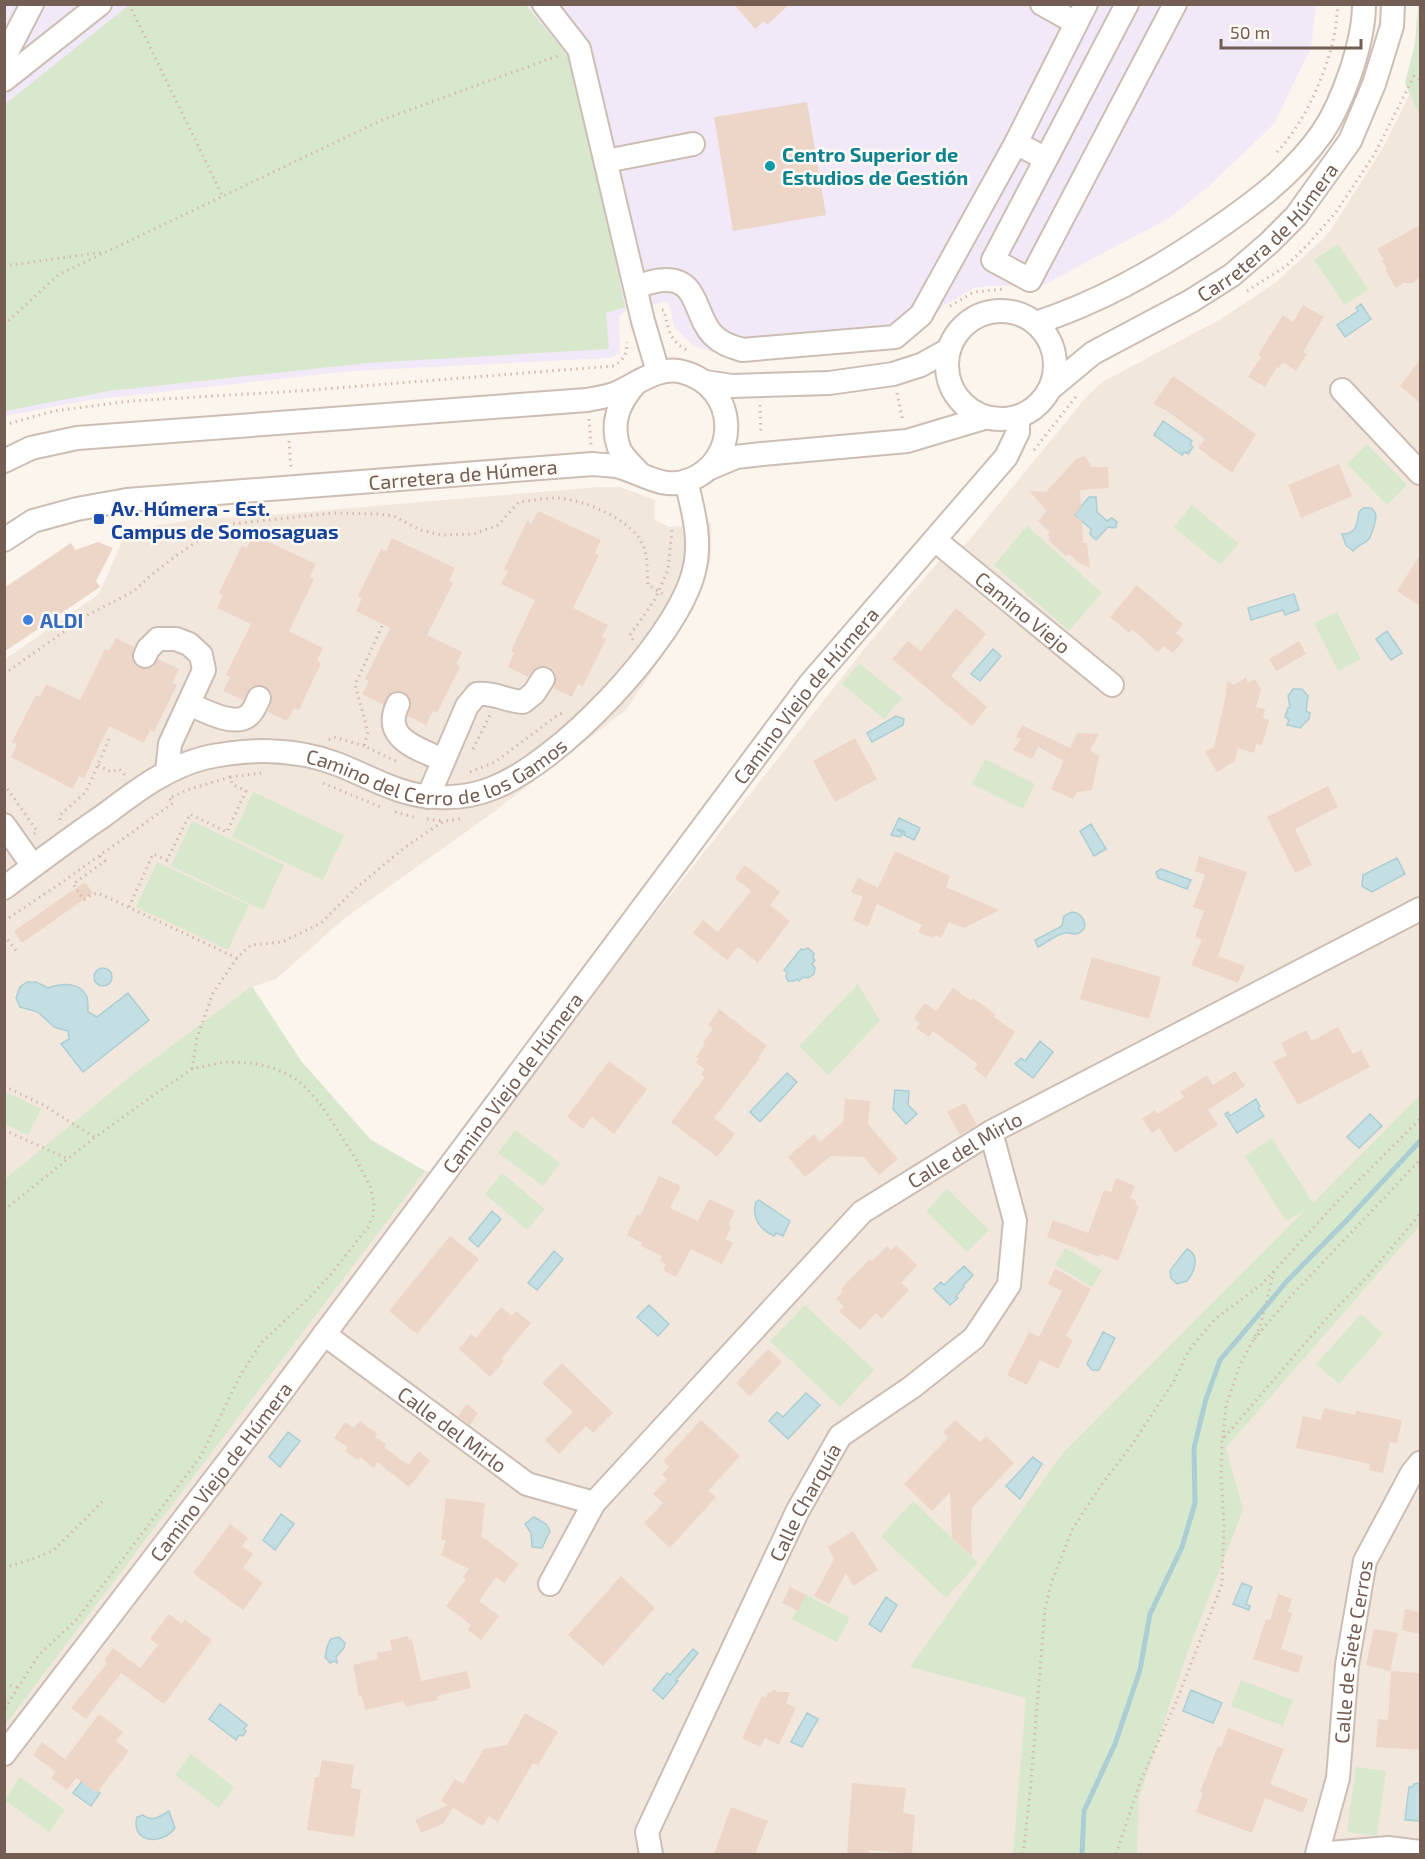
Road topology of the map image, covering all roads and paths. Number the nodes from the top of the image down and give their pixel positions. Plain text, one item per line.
1 (32, 4) edge
2 (78, 4) edge
3 (100, 4) edge
4 (129, 4) edge
5 (544, 4) edge
6 (1042, 4) edge
7 (1127, 4) edge
8 (1175, 4) edge
9 (1338, 4) edge
10 (1364, 4) edge
11 (1393, 4) edge
12 (1081, 14) edge
13 (62, 34) junction
14 (579, 49) junction
15 (4, 57) edge
16 (4, 80) edge
17 (1016, 143) junction
18 (693, 144) dead end
19 (1273, 156) dead end
20 (1046, 159) junction
21 (606, 161) junction
22 (223, 197) junction
23 (108, 252) junction
24 (4, 266) edge
25 (636, 287) junction
26 (1009, 290) dead end
27 (948, 308) dead end
28 (642, 313) junction
29 (1036, 323) junction
30 (4, 325) edge
31 (627, 337) dead end
32 (948, 350) junction
33 (698, 354) dead end
34 (658, 372) junction
35 (892, 374) junction
36 (637, 382) junction
37 (705, 382) junction
38 (760, 386) junction
39 (1052, 387) junction
40 (1082, 390) dead end
41 (1342, 390) dead end
42 (587, 400) junction
43 (984, 418) junction
44 (1018, 418) junction
45 (287, 421) junction
46 (4, 425) edge
47 (907, 441) junction
48 (762, 454) junction
49 (1029, 456) dead end
50 (4, 461) edge
51 (593, 464) junction
52 (710, 468) junction
53 (1420, 473) edge
54 (640, 475) junction
55 (686, 481) junction
56 (293, 488) junction
57 (696, 529) junction
58 (4, 540) edge
59 (935, 540) junction
60 (659, 591) junction
61 (679, 605) junction
62 (637, 648) dead end
63 (145, 656) dead end
64 (4, 674) edge
65 (543, 680) dead end
66 (1112, 685) dead end
67 (259, 698) dead end
68 (189, 704) junction
69 (398, 704) dead end
70 (490, 713) dead end
71 (569, 713) dead end
72 (110, 737) dead end
73 (470, 755) dead end
74 (443, 760) junction
75 (98, 765) junction
76 (270, 772) dead end
77 (161, 775) junction
78 (230, 777) junction
79 (128, 778) dead end
80 (316, 780) dead end
81 (4, 784) edge
82 (464, 796) junction
83 (428, 797) junction
84 (170, 798) junction
85 (384, 808) dead end
86 (394, 812) dead end
87 (444, 822) junction
88 (4, 825) edge
89 (61, 827) dead end
90 (33, 835) dead end
91 (100, 856) junction
92 (33, 866) junction
93 (5, 886) edge
94 (129, 907) junction
95 (1420, 909) edge
96 (4, 921) edge
97 (4, 935) edge
98 (18, 953) dead end
99 (237, 958) junction
100 (192, 1069) junction
101 (4, 1086) edge
102 (1420, 1119) edge
103 (4, 1130) edge
104 (991, 1132) junction
105 (94, 1138) junction
106 (68, 1159) junction
107 (1420, 1160) edge
108 (6, 1205) edge
109 (4, 1210) edge
110 (1420, 1215) edge
111 (1274, 1270) junction
112 (324, 1334) junction
113 (1254, 1338) junction
114 (1222, 1440) junction
115 (1420, 1463) edge
116 (104, 1500) dead end
117 (594, 1503) junction
118 (4, 1569) edge
119 (550, 1584) dead end
120 (4, 1684) edge
121 (18, 1687) junction
122 (4, 1710) edge
123 (4, 1754) edge
124 (1420, 1852) edge
125 (651, 1854) edge
126 (1023, 1854) edge
127 (1116, 1854) edge
128 (1318, 1854) edge

1 - 15 street
2 - 13 street
3 - 13 street
4 - 22 path
5 - 14 street
6 - 12 street
7 - 20 street
8 - 20 street
9 - 19 path
10 - 29 street, Carretera de Húmera
11 - 39 street, Carretera de Húmera
12 - 17 street
13 - 16 street
14 - 21 street
14 - 22 path
17 - 20 street
17 - 25 street
18 - 21 street
21 - 25 street
22 - 23 path
23 - 24 path
23 - 30 path
25 - 28 street
26 - 27 path
28 - 33 path
28 - 34 street
29 - 32 street
29 - 39 street
31 - 46 path
32 - 35 street
32 - 43 street
34 - 36 street
34 - 37 street
35 - 38 street
35 - 47 path
36 - 42 street
36 - 54 street
37 - 38 street
37 - 52 street
38 - 48 path
39 - 44 street
40 - 49 path
41 - 53 street
42 - 45 street
42 - 51 path
43 - 44 street
43 - 47 street
44 - 59 street, Camino Viejo de Húmera
45 - 50 street
45 - 56 path
47 - 48 street
48 - 52 street
51 - 54 street, Carretera de Húmera
51 - 56 street, Carretera de Húmera
52 - 55 street
54 - 55 street
55 - 57 street, Camino del Cerro de los Gamos
56 - 58 street, Carretera de Húmera
57 - 60 path
57 - 61 street, Camino del Cerro de los Gamos
59 - 66 street, Camino Viejo
59 - 112 street, Camino Viejo de Húmera
60 - 61 path
60 - 62 path
60 - 64 path
61 - 82 street, Camino del Cerro de los Gamos
63 - 68 street
65 - 74 street
67 - 68 street
68 - 77 street
69 - 74 street
70 - 73 path
71 - 82 path
72 - 75 path
74 - 83 street
75 - 79 path
75 - 89 path
76 - 78 path
77 - 83 street, Camino del Cerro de los Gamos
77 - 84 path
77 - 92 street, Camino del Cerro de los Gamos
78 - 84 path
78 - 94 path
80 - 85 path
81 - 90 path
82 - 83 street, Camino del Cerro de los Gamos
82 - 87 path
84 - 91 path
86 - 87 path
87 - 99 path
88 - 92 street
91 - 94 path
91 - 96 path
92 - 93 street, Camino del Cerro de los Gamos
94 - 99 path
95 - 104 street, Calle del Mirlo
97 - 98 path
99 - 100 path
100 - 105 path
100 - 121 path
101 - 105 path
102 - 111 path
103 - 106 path
104 - 117 street, Calle del Mirlo
104 - 125 street, Calle Charquía
105 - 106 path
106 - 108 path
107 - 113 path
108 - 109 path
110 - 114 path
111 - 113 path
111 - 126 path
112 - 117 street, Calle del Mirlo
112 - 123 street, Camino Viejo de Húmera
113 - 114 path
114 - 127 path
115 - 128 street, Calle de Siete Cerros
116 - 118 path
117 - 119 street, Calle del Mirlo
120 - 121 path
121 - 122 path
124 - 128 street

